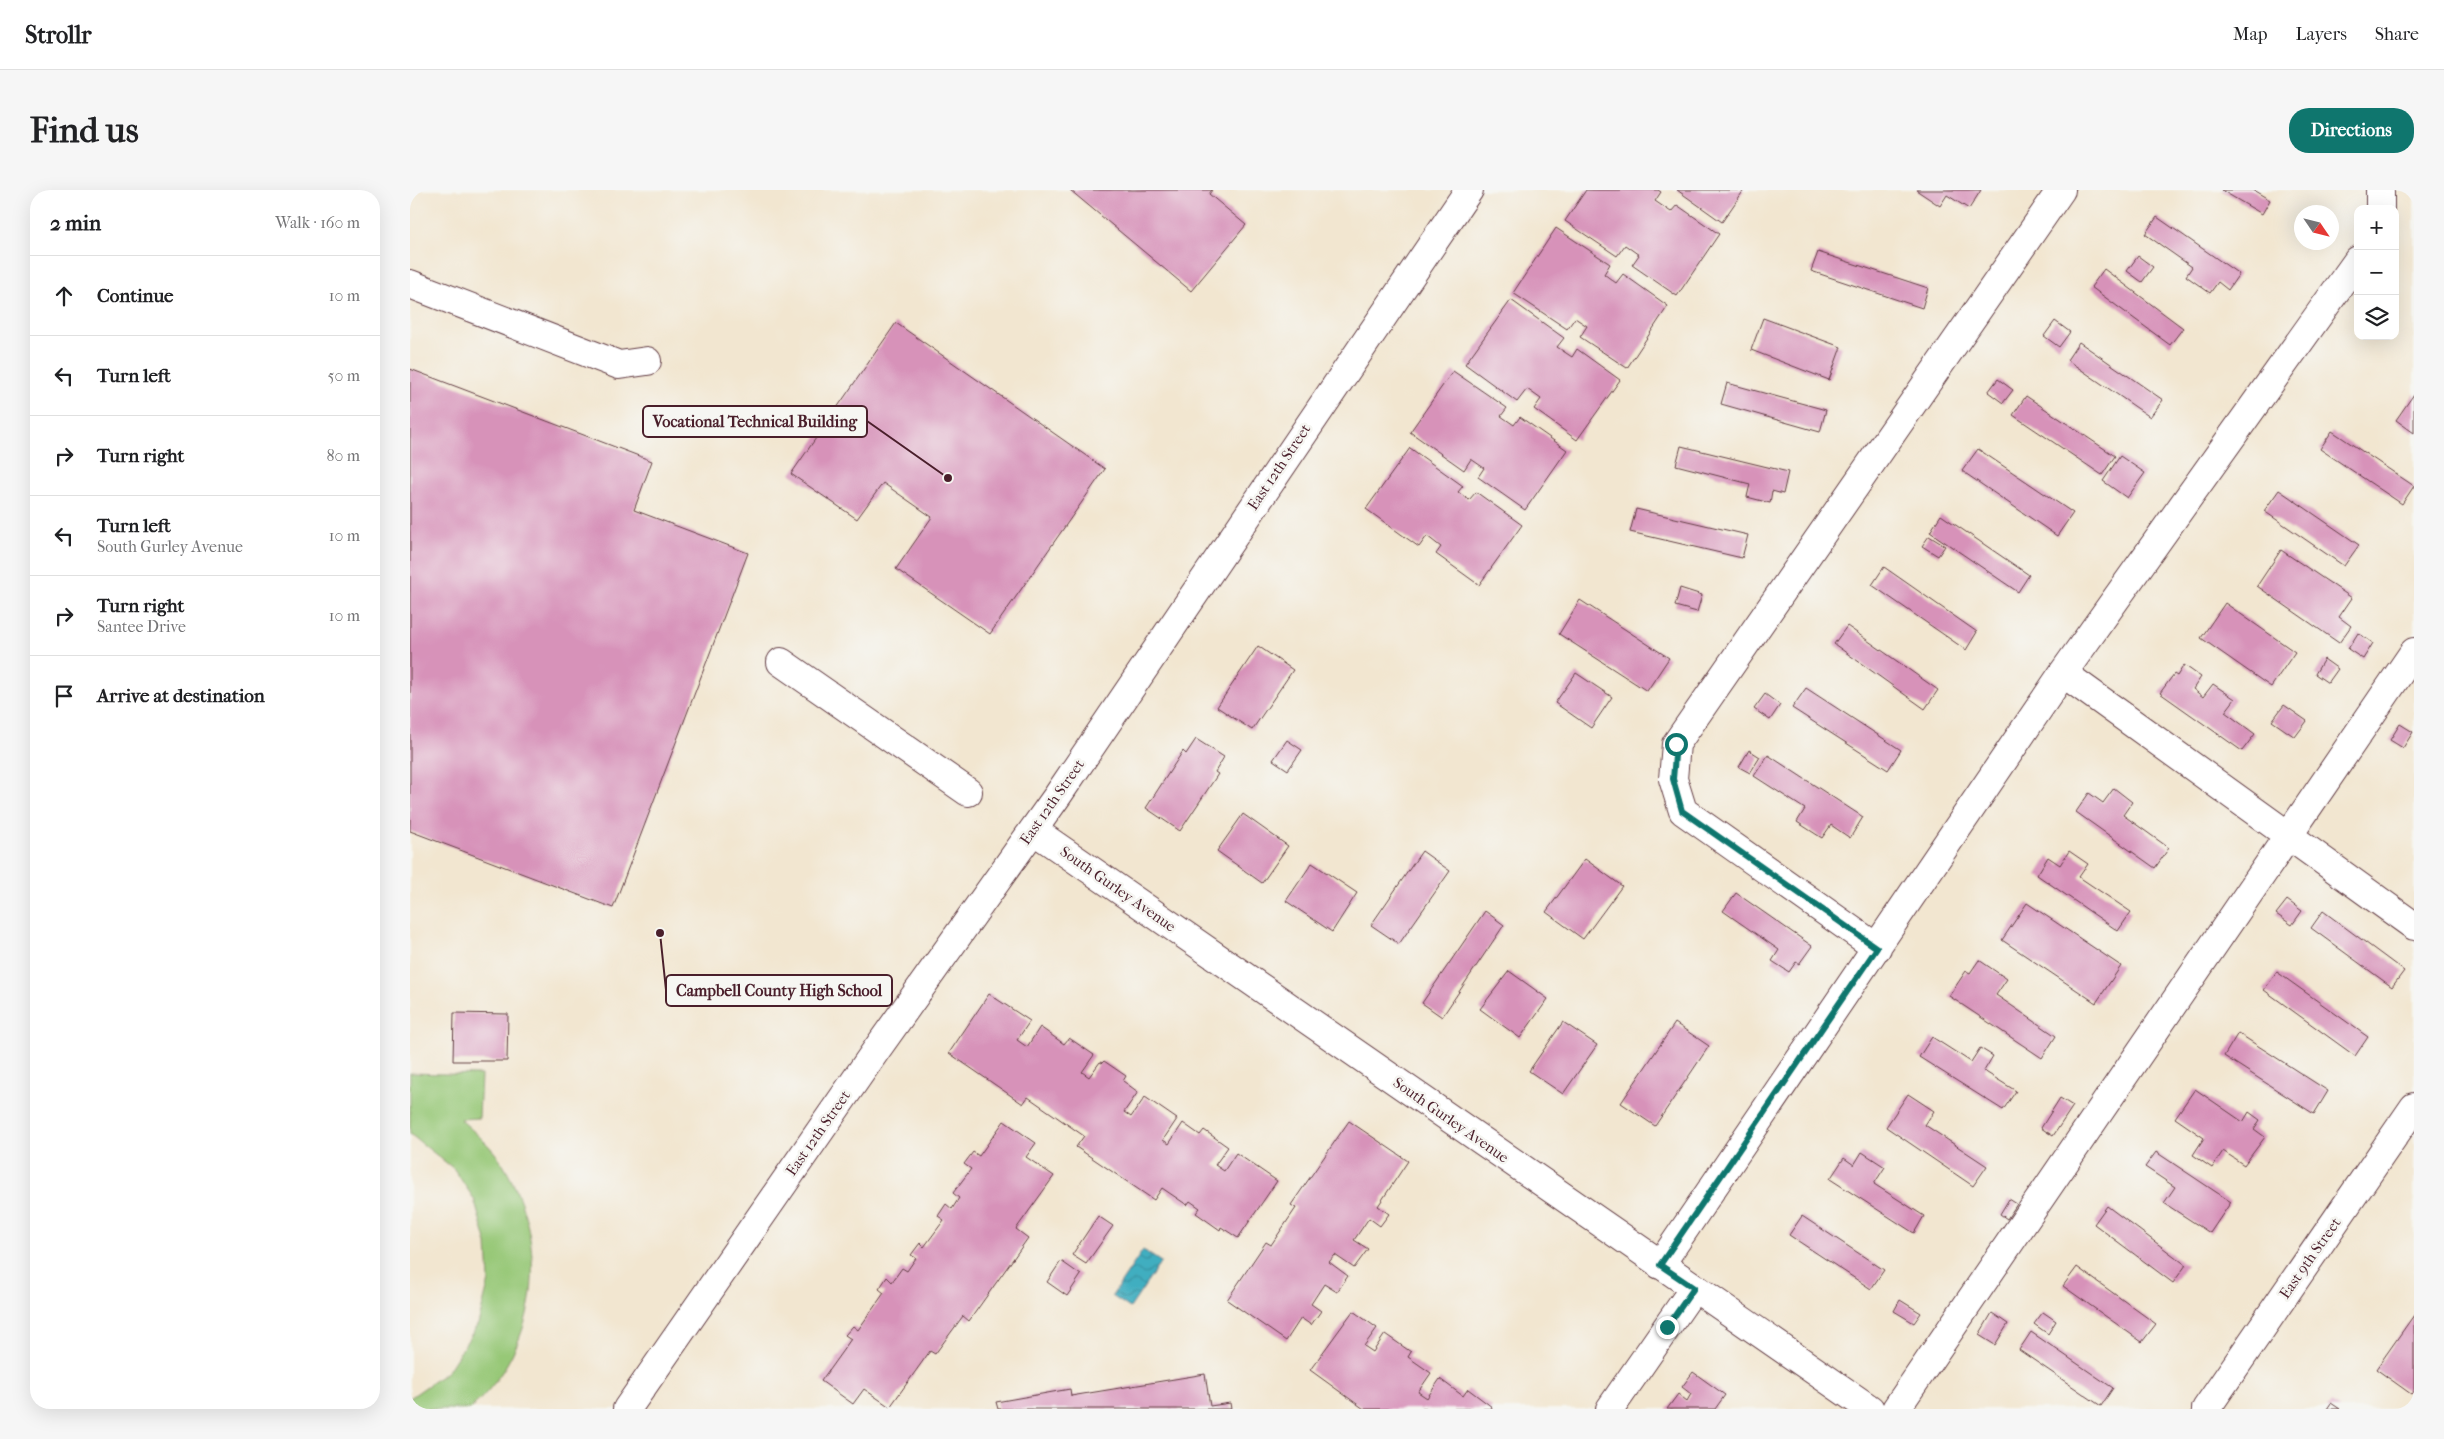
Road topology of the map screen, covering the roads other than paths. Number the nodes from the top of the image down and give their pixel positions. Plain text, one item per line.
1 (1469, 190) edge
2 (2061, 190) edge
3 (2380, 190) edge
4 (2380, 205) edge
5 (2354, 266) edge
6 (410, 284) edge
7 (647, 361) dead end
8 (2414, 652) edge
9 (781, 662) dead end
10 (2063, 673) junction
11 (968, 792) dead end
12 (1033, 830) junction
13 (2288, 835) junction
14 (2414, 926) edge
15 (1877, 948) junction
16 (2414, 1107) edge
17 (1660, 1265) junction
18 (1694, 1288) junction
19 (627, 1409) edge
20 (1610, 1409) edge
21 (1870, 1409) edge
22 (1896, 1409) edge
23 (2206, 1409) edge

1 - 12 street, East 12th Street
2 - 15 street
3 - 4 street
5 - 10 street
6 - 7 street
8 - 13 street
9 - 11 street
10 - 13 street
10 - 15 street
12 - 17 street, South Gurley Avenue
12 - 19 street, East 12th Street
13 - 14 street
13 - 22 street
15 - 17 street
16 - 23 street, East 9th Street
17 - 18 street, South Gurley Avenue
18 - 20 street
18 - 21 street, South Gurley Avenue

